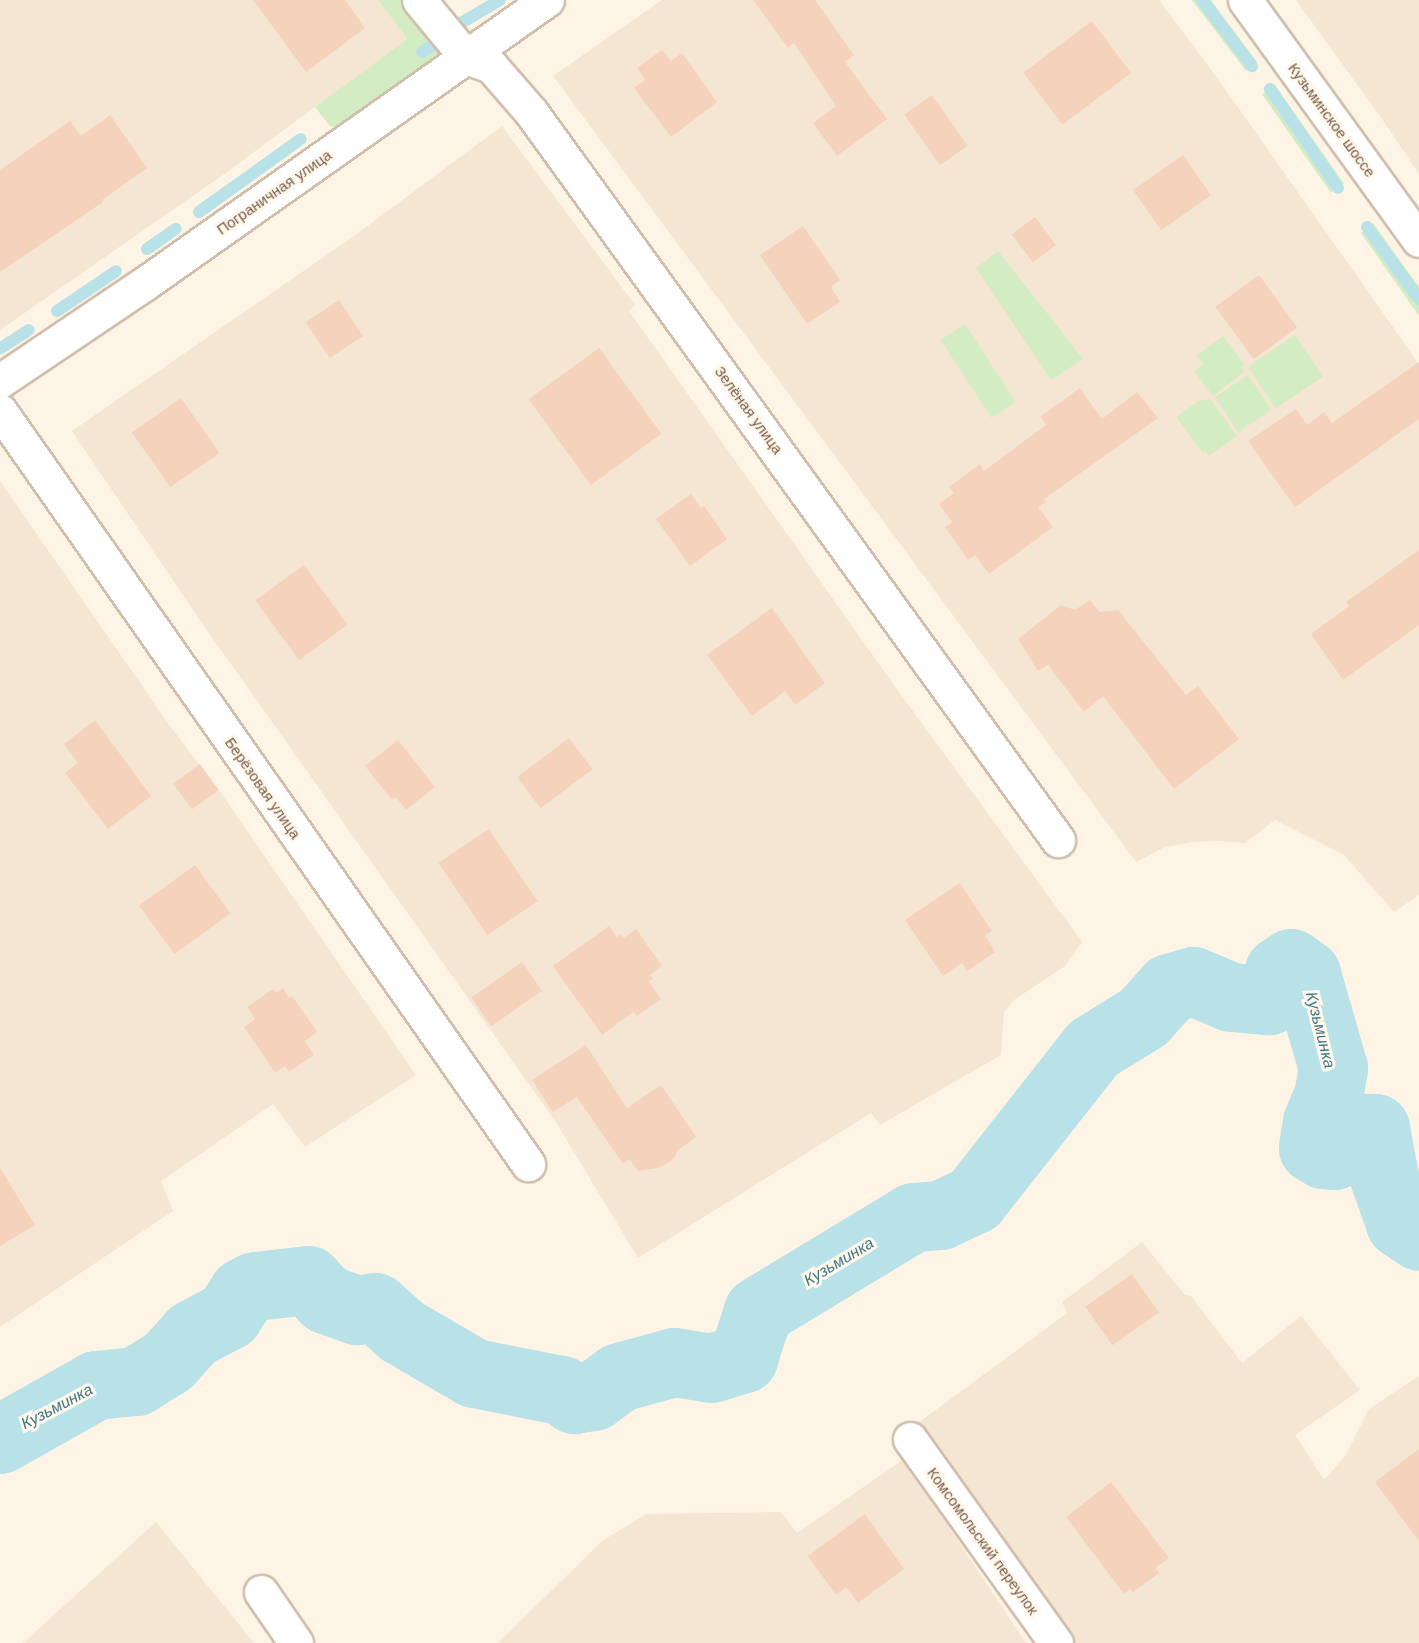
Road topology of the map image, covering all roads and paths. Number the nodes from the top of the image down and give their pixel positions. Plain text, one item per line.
1 (419, 0) edge
2 (547, 0) edge
3 (1245, 0) edge
4 (466, 57) junction
5 (1419, 240) edge
6 (0, 381) edge
7 (0, 411) edge
8 (1058, 840) dead end
9 (528, 1164) dead end
10 (910, 1439) dead end
11 (261, 1592) dead end
12 (296, 1643) edge
13 (1056, 1643) edge

1 - 4 street, Зелёная улица
2 - 4 street, Пограничная улица
3 - 5 street, Кузьминское шоссе
4 - 6 street, Пограничная улица
4 - 8 street, Зелёная улица
7 - 9 street, Берёзовая улица
10 - 13 street, Комсомольский переулок
11 - 12 street

